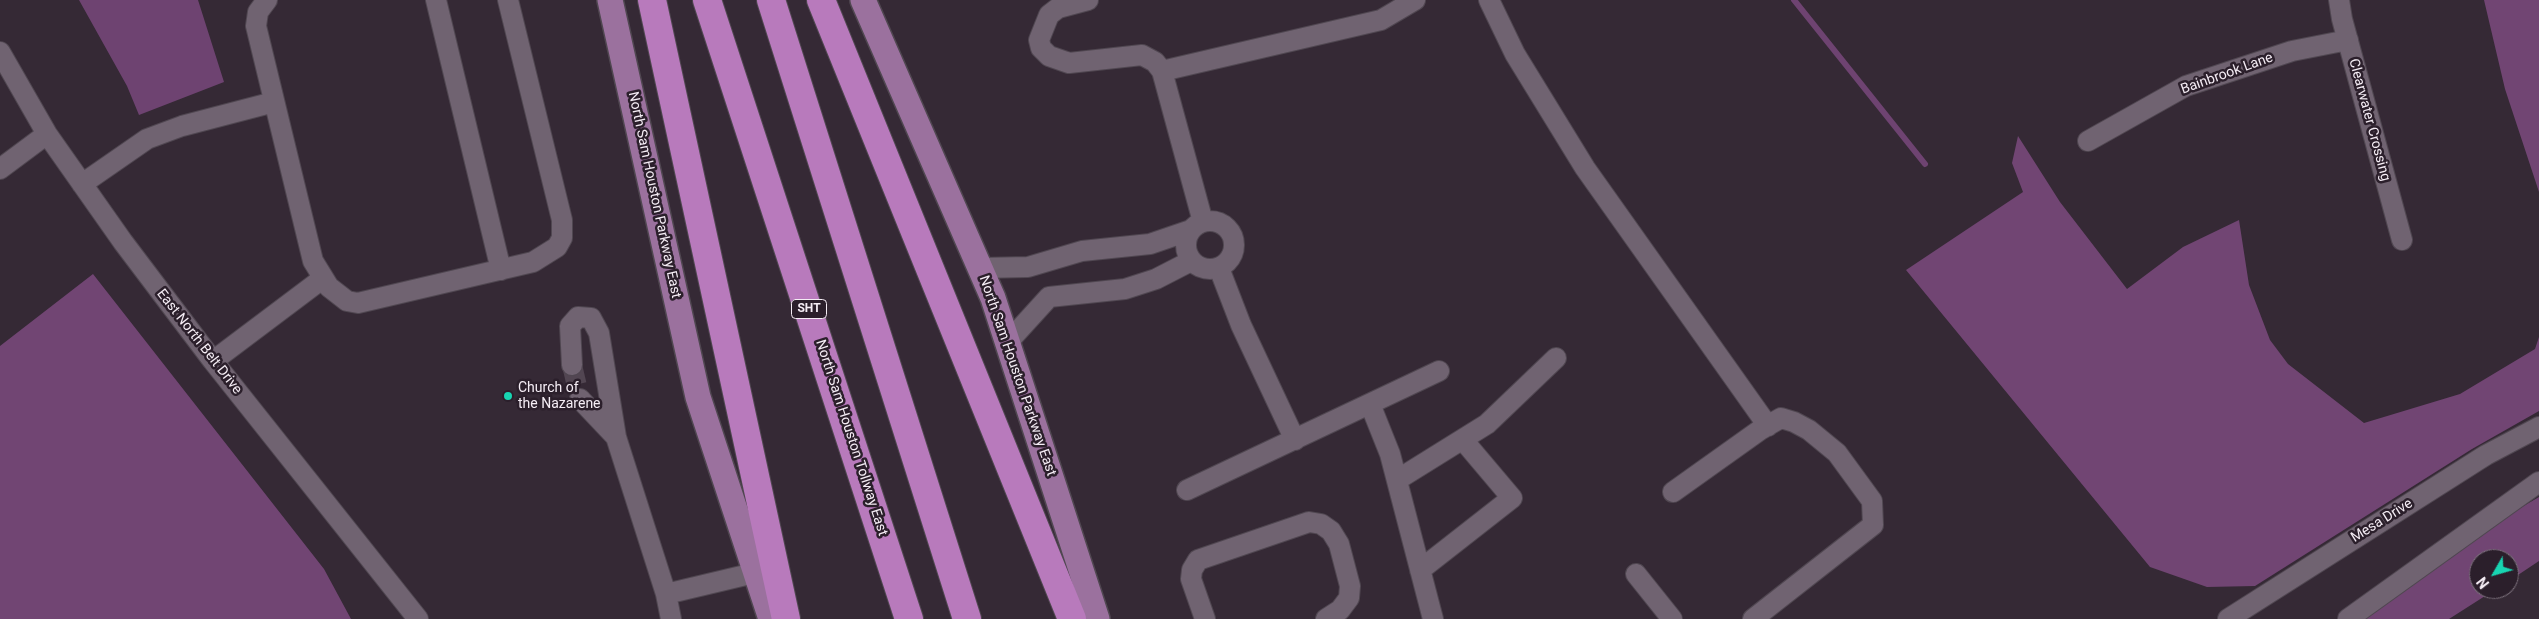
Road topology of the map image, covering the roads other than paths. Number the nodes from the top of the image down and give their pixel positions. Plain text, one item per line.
1 (267, 0) edge
2 (436, 0) edge
3 (508, 0) edge
4 (610, 0) edge
5 (652, 0) edge
6 (707, 0) edge
7 (771, 0) edge
8 (820, 0) edge
9 (863, 0) edge
10 (1088, 0) edge
11 (1415, 0) edge
12 (1489, 0) edge
13 (2339, 0) edge
14 (2348, 40) junction
15 (0, 52) edge
16 (1162, 71) junction
17 (274, 102) junction
18 (47, 134) junction
19 (2088, 141) dead end
20 (0, 169) edge
21 (82, 184) junction
22 (1197, 226) junction
23 (2402, 240) dead end
24 (1191, 261) junction
25 (980, 268) junction
26 (1219, 268) junction
27 (501, 270) junction
28 (322, 279) junction
29 (1008, 342) junction
30 (1556, 358) dead end
31 (213, 362) junction
32 (572, 365) tunnel mouth
33 (1439, 372) dead end
34 (580, 400) tunnel mouth
35 (1370, 404) junction
36 (1768, 426) junction
37 (2539, 427) edge
38 (616, 437) junction
39 (1295, 440) junction
40 (1463, 440) junction
41 (1397, 480) junction
42 (2539, 482) edge
43 (1186, 490) dead end
44 (1673, 492) dead end
45 (765, 570) junction
46 (1420, 570) junction
47 (1636, 574) dead end
48 (666, 594) junction
49 (418, 619) edge
50 (671, 619) edge
51 (771, 619) edge
52 (786, 619) edge
53 (909, 619) edge
54 (967, 619) edge
55 (1072, 619) edge
56 (1097, 619) edge
57 (1205, 619) edge
58 (1326, 619) edge
59 (1433, 619) edge
60 (1672, 619) edge
61 (1753, 619) edge
62 (2228, 619) edge
63 (2348, 619) edge

1 - 17 street
2 - 27 street
3 - 27 street
4 - 45 main road, North Sam Houston Parkway East
5 - 45 highway
6 - 53 highway, North Sam Houston Tollway East / SHT
7 - 54 highway
8 - 55 highway
9 - 25 main road, North Sam Houston Parkway East
10 - 16 street
11 - 16 street
12 - 36 street
13 - 14 street, Clearwater Crossing
14 - 19 street, Bainbrook Lane
14 - 23 street, Clearwater Crossing
15 - 18 street, East North Belt Drive
16 - 22 street
17 - 21 street
17 - 28 street
18 - 20 street
18 - 21 street, East North Belt Drive
21 - 31 street, East North Belt Drive
22 - 24 street
22 - 25 street
22 - 26 street
24 - 26 street
24 - 29 street
25 - 29 main road, North Sam Houston Parkway East
26 - 39 street
27 - 28 street
28 - 31 street
29 - 56 main road, North Sam Houston Parkway East
30 - 40 street
31 - 49 street, East North Belt Drive
32 - 38 street
33 - 35 street
34 - 38 street
35 - 39 street
35 - 41 street
36 - 44 street
36 - 61 street
37 - 62 street, Mesa Drive
38 - 48 street
39 - 43 street
40 - 41 street
40 - 46 street
41 - 46 street
42 - 63 street
45 - 48 street
45 - 51 main road, North Sam Houston Parkway East
45 - 52 highway
46 - 59 street
47 - 60 street
48 - 50 street
57 - 58 street

